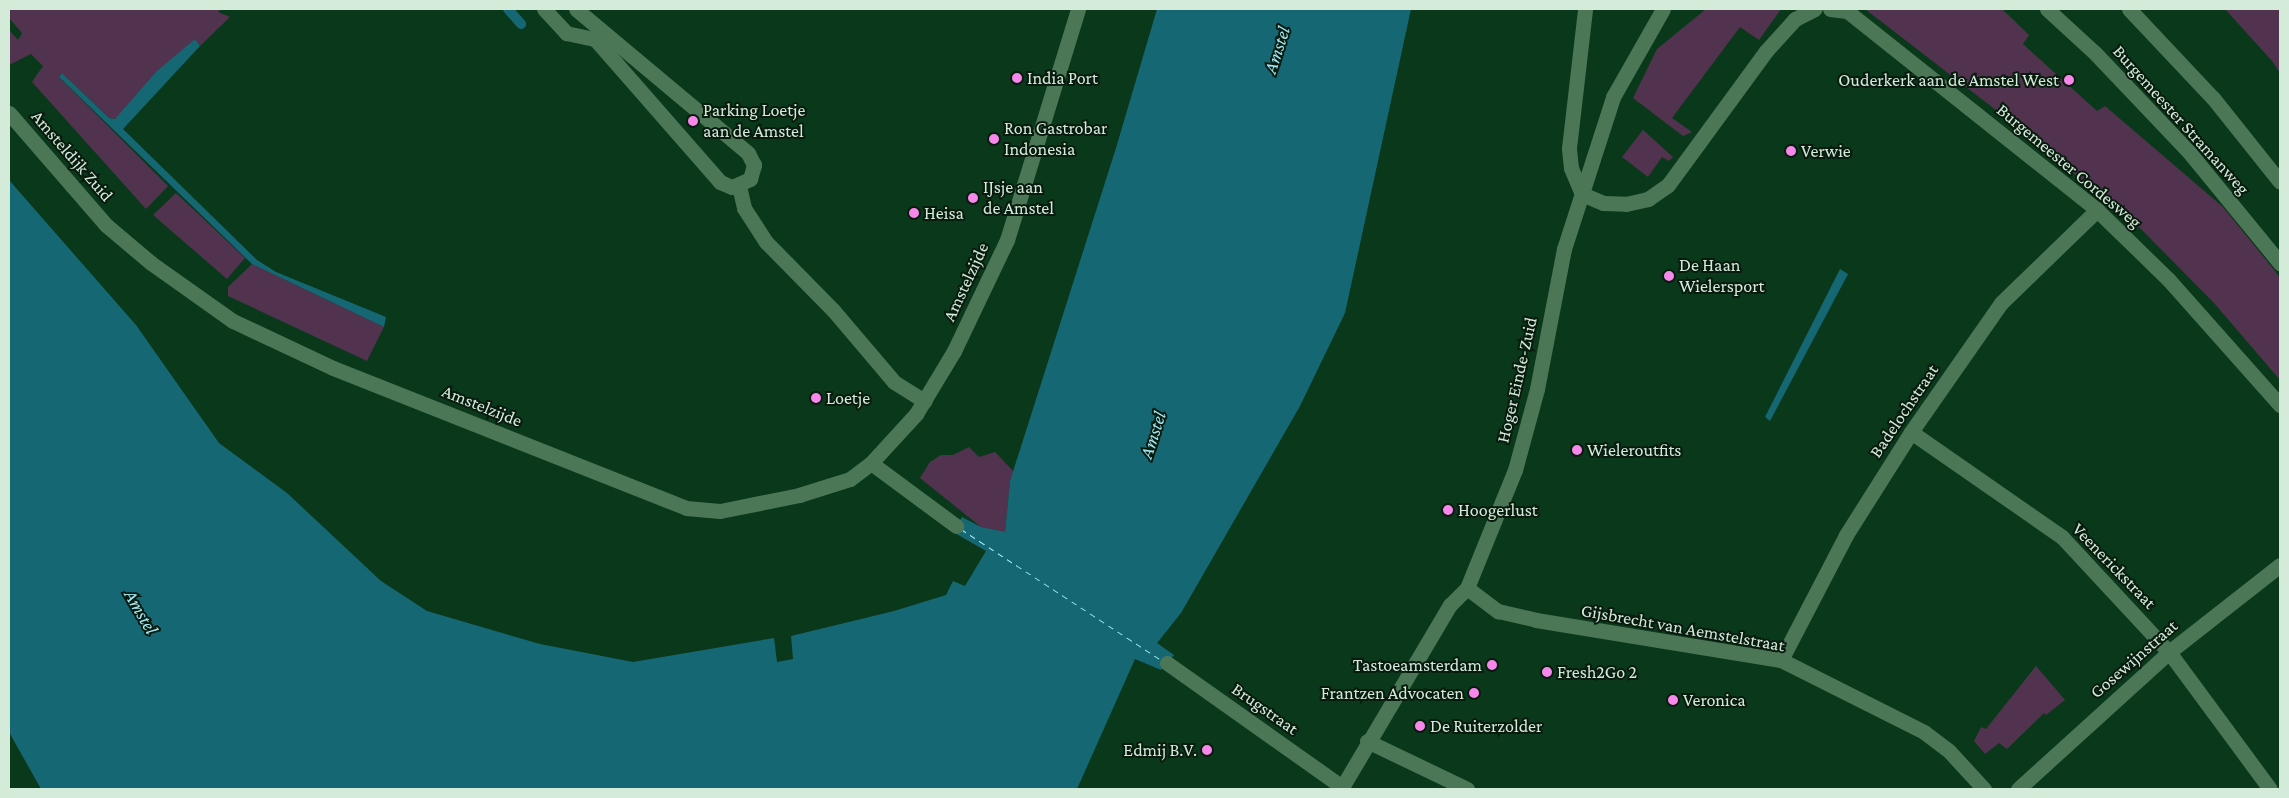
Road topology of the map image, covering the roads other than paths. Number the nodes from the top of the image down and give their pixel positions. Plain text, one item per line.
1 (544, 9) edge
2 (576, 9) edge
3 (1078, 9) edge
4 (1585, 9) edge
5 (1663, 9) edge
6 (1815, 9) edge
7 (1830, 9) edge
8 (2047, 9) edge
9 (2129, 9) edge
10 (9, 113) edge
11 (2280, 182) edge
12 (740, 186) junction
13 (1582, 194) junction
14 (2097, 210) junction
15 (106, 224) joint
16 (2280, 263) edge
17 (924, 401) junction
18 (2280, 405) edge
19 (1911, 432) junction
20 (872, 463) junction
21 (956, 526) dead end
22 (2280, 565) edge
23 (1467, 588) junction
24 (2169, 652) junction
25 (1781, 660) junction
26 (1167, 663) dead end
27 (1367, 742) junction
28 (1341, 788) edge
29 (1467, 789) edge
30 (1984, 789) edge
31 (2018, 789) edge
32 (2270, 789) edge

1 - 12 street
2 - 12 street
3 - 17 street, Amstelzijde
4 - 13 street
5 - 13 street, Hoger Einde-Zuid
6 - 13 street
7 - 14 street, Burgemeester Cordesweg
8 - 16 street, Burgemeester Stramanweg
9 - 11 street, Burgemeester Stramanweg
10 - 15 street, Amsteldijk Zuid
12 - 17 street
13 - 23 street, Hoger Einde-Zuid
14 - 18 street, Burgemeester Cordesweg
14 - 19 street, Badelochstraat
15 - 20 street, Amstelzijde
17 - 20 street, Amstelzijde
19 - 24 street, Veenerickstraat
19 - 25 street, Badelochstraat
20 - 21 street
22 - 24 street, Gosewijnstraat
23 - 25 street, Gijsbrecht van Aemstelstraat
23 - 27 street, Hoger Einde-Zuid
24 - 31 street, Gosewijnstraat
24 - 32 street, Veenerickstraat
25 - 30 street, Gijsbrecht van Aemstelstraat
26 - 28 street, Brugstraat
27 - 28 street, Hoger Einde-Zuid
27 - 29 street

